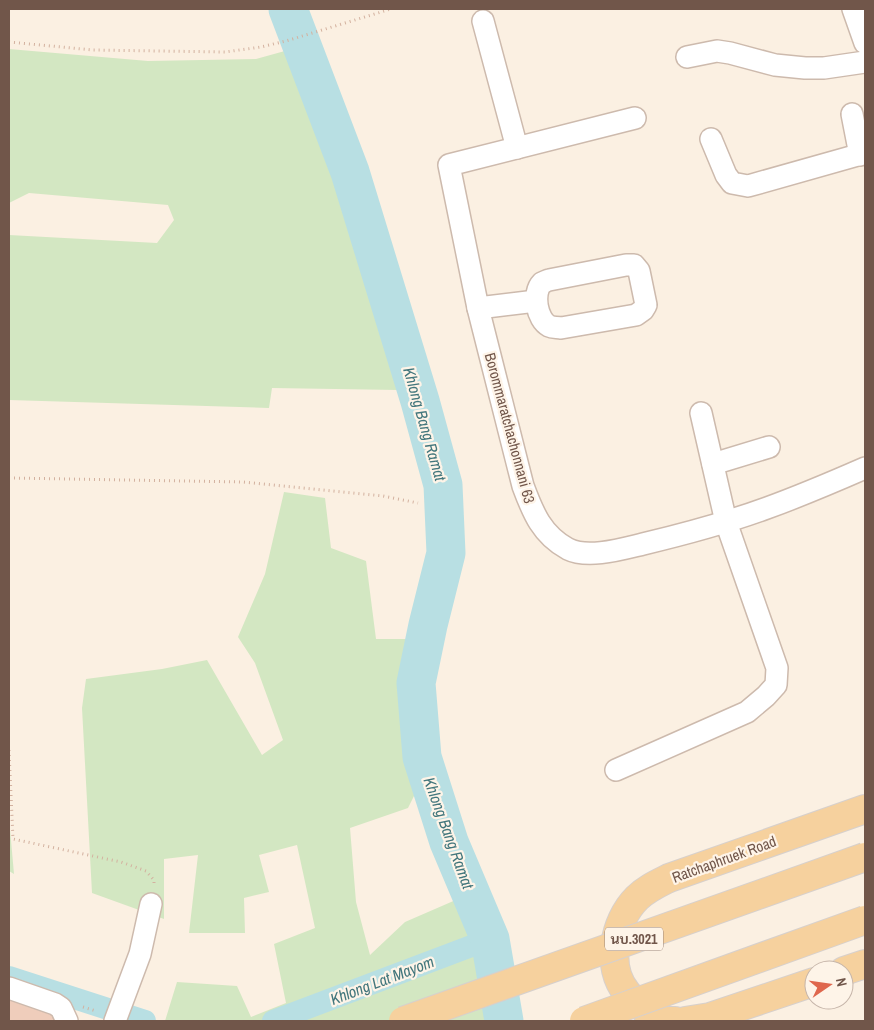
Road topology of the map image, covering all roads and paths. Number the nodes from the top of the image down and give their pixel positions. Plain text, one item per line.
1 (391, 9) edge
2 (853, 9) edge
3 (483, 21) dead end
4 (9, 42) edge
5 (865, 43) edge
6 (687, 57) dead end
7 (865, 62) edge
8 (852, 114) dead end
9 (635, 118) dead end
10 (711, 139) dead end
11 (517, 148) junction
12 (863, 154) edge
13 (536, 301) junction
14 (478, 308) junction
15 (701, 413) dead end
16 (769, 447) dead end
17 (713, 464) junction
18 (865, 468) edge
19 (9, 478) edge
20 (418, 503) dead end
21 (726, 522) junction
22 (9, 750) edge
23 (616, 770) dead end
24 (865, 808) edge
25 (11, 838) edge
26 (865, 856) edge
27 (151, 904) joint
28 (865, 920) edge
29 (804, 985) edge
30 (9, 988) edge
31 (116, 1019) edge
32 (67, 1021) edge
33 (403, 1021) edge
34 (584, 1021) edge
35 (675, 1021) edge
36 (685, 1021) edge

1 - 4 path
2 - 5 street
3 - 11 street
6 - 7 street
8 - 12 street
9 - 11 street
10 - 12 street
11 - 14 street, Borommaratchachonnani 63
13 - 13 street
13 - 14 street
14 - 21 street, Borommaratchachonnani 63
15 - 17 street
16 - 17 street
17 - 21 street
18 - 21 street, Borommaratchachonnani 63
19 - 20 path
21 - 23 street
22 - 25 path
24 - 35 main road, Ratchaphruek Road
25 - 27 path
26 - 33 main road, นบ.3021, bridge
27 - 31 street
28 - 34 main road, bridge
29 - 36 main road
30 - 32 street

